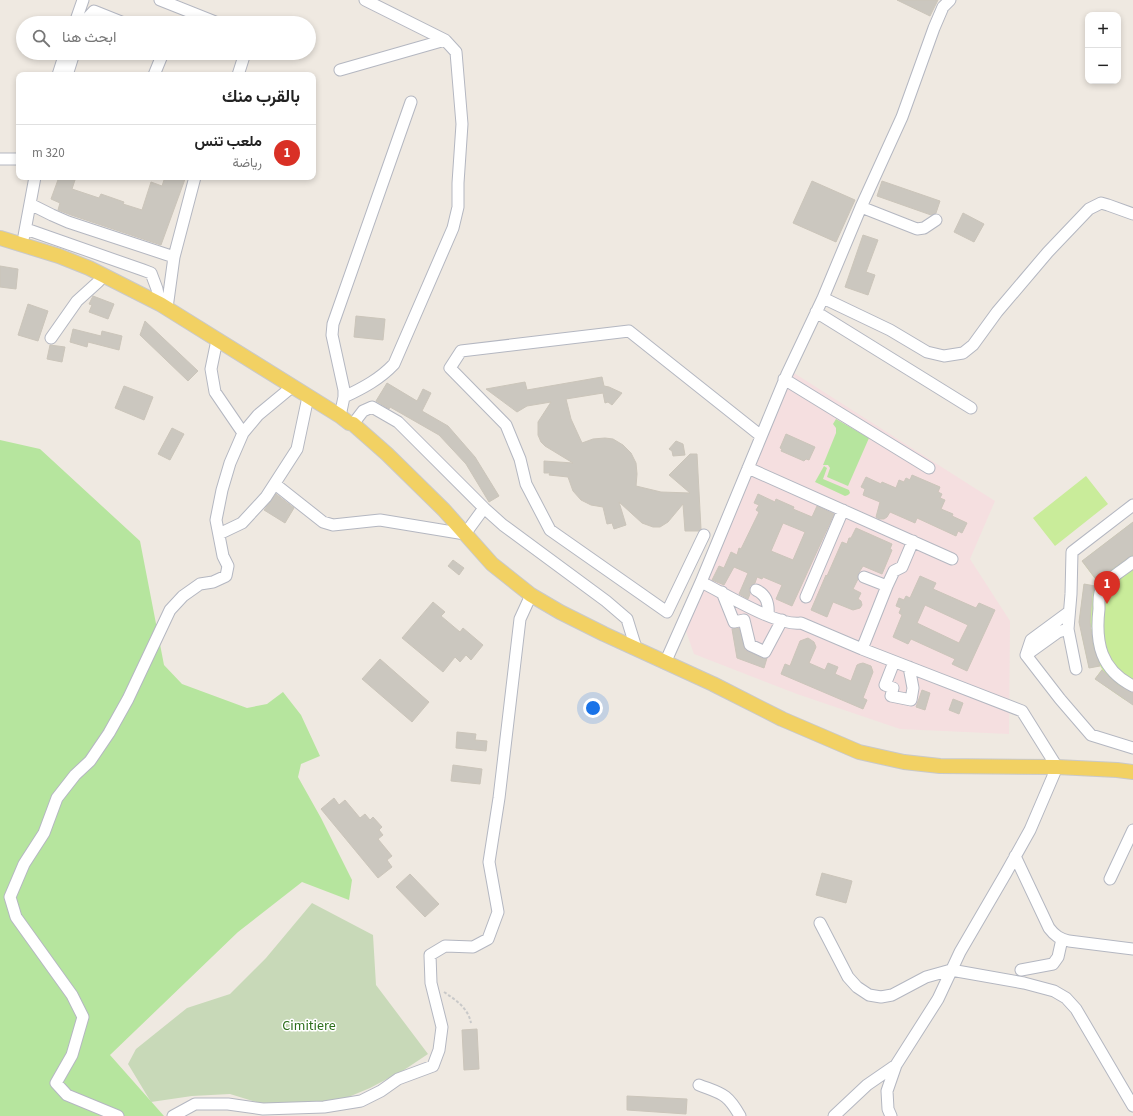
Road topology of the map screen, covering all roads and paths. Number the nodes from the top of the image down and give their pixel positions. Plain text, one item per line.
1 (83, 0) edge
2 (160, 0) edge
3 (365, 0) edge
4 (950, 0) edge
5 (77, 16) edge
6 (89, 16) edge
7 (106, 16) edge
8 (200, 16) edge
9 (445, 40) junction
10 (63, 60) edge
11 (72, 60) edge
12 (160, 60) edge
13 (243, 60) edge
14 (340, 70) dead end
15 (59, 72) edge
16 (68, 72) edge
17 (155, 72) edge
18 (239, 72) edge
19 (411, 102) dead end
20 (0, 159) edge
21 (16, 159) edge
22 (34, 180) edge
23 (194, 180) edge
24 (30, 204) junction
25 (861, 207) junction
26 (1133, 214) edge
27 (936, 220) dead end
28 (26, 229) junction
29 (0, 238) edge
30 (23, 244) junction
31 (174, 257) junction
32 (104, 275) junction
33 (822, 298) junction
34 (164, 306) junction
35 (816, 312) junction
36 (51, 338) dead end
37 (217, 340) junction
38 (784, 379) junction
39 (293, 386) junction
40 (308, 397) junction
41 (344, 397) junction
42 (971, 408) dead end
43 (340, 416) junction
44 (353, 424) junction
45 (243, 432) junction
46 (761, 436) junction
47 (748, 468) junction
48 (929, 468) dead end
49 (274, 484) junction
50 (1133, 505) edge
51 (484, 508) junction
52 (843, 510) junction
53 (219, 534) junction
54 (465, 534) junction
55 (704, 535) dead end
56 (913, 541) junction
57 (952, 559) dead end
58 (1133, 562) edge
59 (864, 577) dead end
60 (702, 582) junction
61 (887, 586) junction
62 (756, 590) dead end
63 (722, 592) junction
64 (531, 595) junction
65 (806, 597) dead end
66 (1069, 612) junction
67 (768, 615) junction
68 (782, 620) junction
69 (1068, 629) junction
70 (863, 646) junction
71 (636, 648) junction
72 (1026, 655) junction
73 (894, 662) junction
74 (665, 663) junction
75 (909, 667) junction
76 (1076, 669) dead end
77 (1133, 686) edge
78 (1133, 748) edge
79 (1057, 767) junction
80 (1133, 772) edge
81 (1133, 830) edge
82 (1016, 856) junction
83 (1110, 879) dead end
84 (820, 923) dead end
85 (1062, 939) junction
86 (1133, 949) edge
87 (951, 970) junction
88 (1021, 970) dead end
89 (431, 983) junction
90 (471, 1023) dead end
91 (896, 1065) junction
92 (699, 1085) dead end
93 (1133, 1106) edge
94 (118, 1116) edge
95 (173, 1116) edge
96 (740, 1116) edge
97 (834, 1116) edge
98 (891, 1116) edge

1 - 5 street
2 - 8 street
3 - 9 street
4 - 25 street
6 - 7 street
9 - 14 street
9 - 41 street
10 - 15 street
11 - 16 street
12 - 17 street
13 - 18 street
19 - 41 street
20 - 21 street
22 - 24 street
23 - 31 street
24 - 28 street
24 - 31 street
25 - 27 street
25 - 33 street
26 - 33 street
28 - 30 street
28 - 34 street
29 - 30 main road
30 - 32 main road
31 - 34 street
32 - 34 main road
32 - 36 street
33 - 35 street
34 - 37 main road
35 - 38 street
35 - 42 street
37 - 39 main road
37 - 45 street
38 - 46 street
38 - 48 street
39 - 40 main road
39 - 45 street
40 - 43 main road
40 - 49 street
41 - 43 street
43 - 44 main road
44 - 51 street
44 - 54 main road
45 - 53 street
46 - 47 street
46 - 55 street
47 - 52 street
47 - 60 street
49 - 53 street
49 - 54 street
50 - 66 street
51 - 54 street
51 - 71 street
52 - 56 street
52 - 65 street
53 - 94 street
54 - 64 main road
56 - 57 street
56 - 61 street
58 - 77 street
59 - 61 street
60 - 63 street
60 - 74 street
61 - 70 street
62 - 67 street
63 - 67 street
63 - 68 street
64 - 71 main road
64 - 89 street
66 - 69 street
66 - 72 street
67 - 68 street
68 - 70 street
69 - 72 street
69 - 76 street
70 - 73 street
71 - 74 main road
72 - 78 street
73 - 75 street
73 - 75 street
74 - 79 main road
75 - 79 street
79 - 80 main road
79 - 82 street
81 - 83 street
82 - 85 street
82 - 87 street
84 - 87 street
85 - 86 street
85 - 88 street
87 - 91 street
87 - 93 street
89 - 90 path
89 - 95 street
91 - 97 street
91 - 98 street
92 - 96 street

